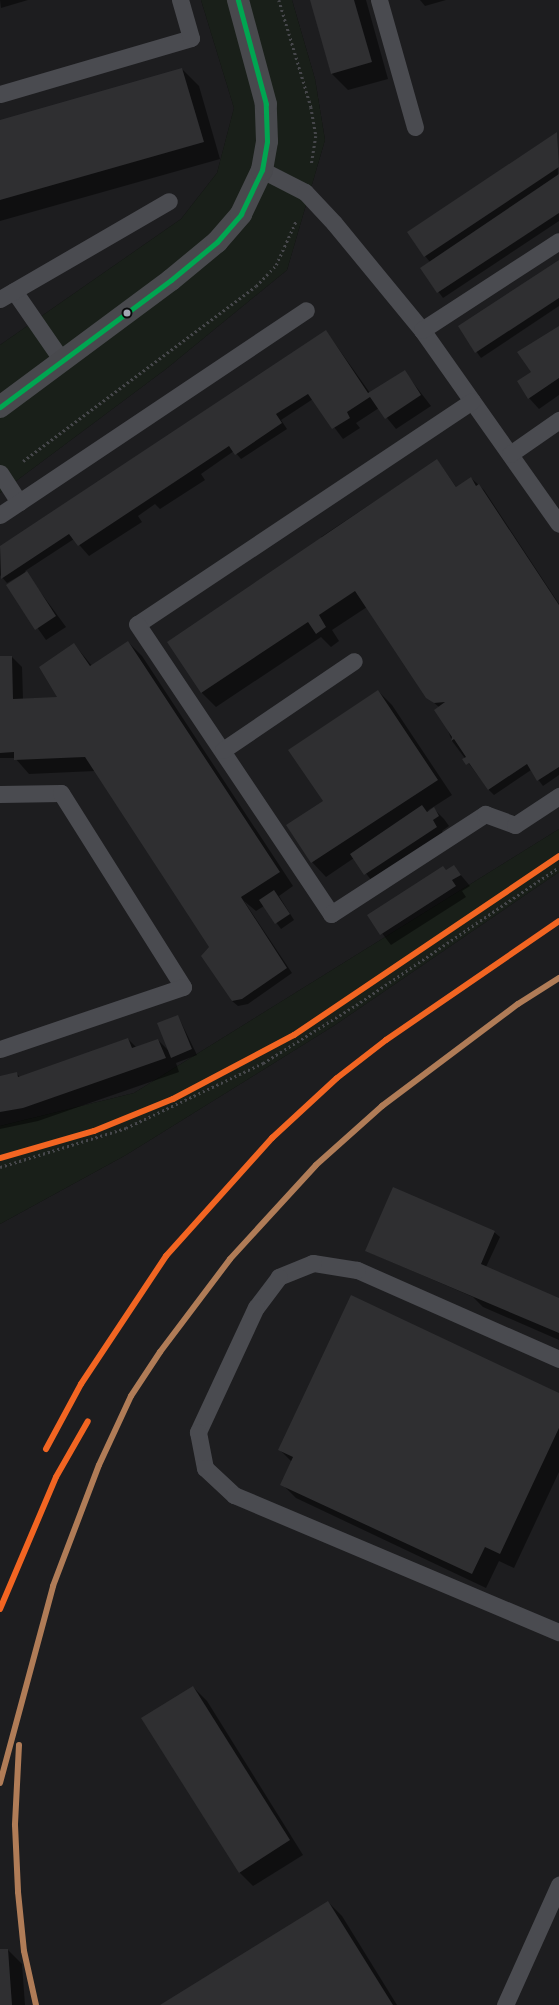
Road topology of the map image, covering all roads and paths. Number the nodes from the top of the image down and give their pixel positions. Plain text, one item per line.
1 (180, 0) edge
2 (238, 0) edge
3 (379, 0) edge
4 (0, 94) edge
5 (415, 127) dead end
6 (262, 170) junction
7 (169, 201) dead end
8 (559, 241) edge
9 (7, 295) edge
10 (306, 310) dead end
11 (422, 330) junction
12 (63, 362) junction
13 (472, 401) junction
14 (0, 407) edge
15 (559, 420) edge
16 (510, 454) junction
17 (0, 473) edge
18 (18, 502) junction
19 (0, 515) edge
20 (559, 524) edge
21 (354, 661) dead end
22 (223, 750) junction
23 (0, 794) edge
24 (559, 796) edge
25 (559, 867) edge
26 (0, 1049) edge
27 (0, 1167) edge
28 (559, 1359) edge
29 (559, 1632) edge
30 (559, 1885) edge
31 (505, 2005) edge

1 - 4 lane
2 - 6 main road
3 - 5 lane
6 - 11 lane
6 - 12 main road
7 - 9 lane
8 - 11 lane
9 - 12 lane
10 - 18 lane
11 - 13 lane
12 - 14 main road
13 - 16 lane
13 - 22 lane
15 - 16 lane
16 - 20 lane
17 - 18 lane
18 - 19 lane
21 - 22 lane
22 - 24 lane
23 - 26 lane
25 - 27 path
28 - 29 lane
30 - 31 lane

